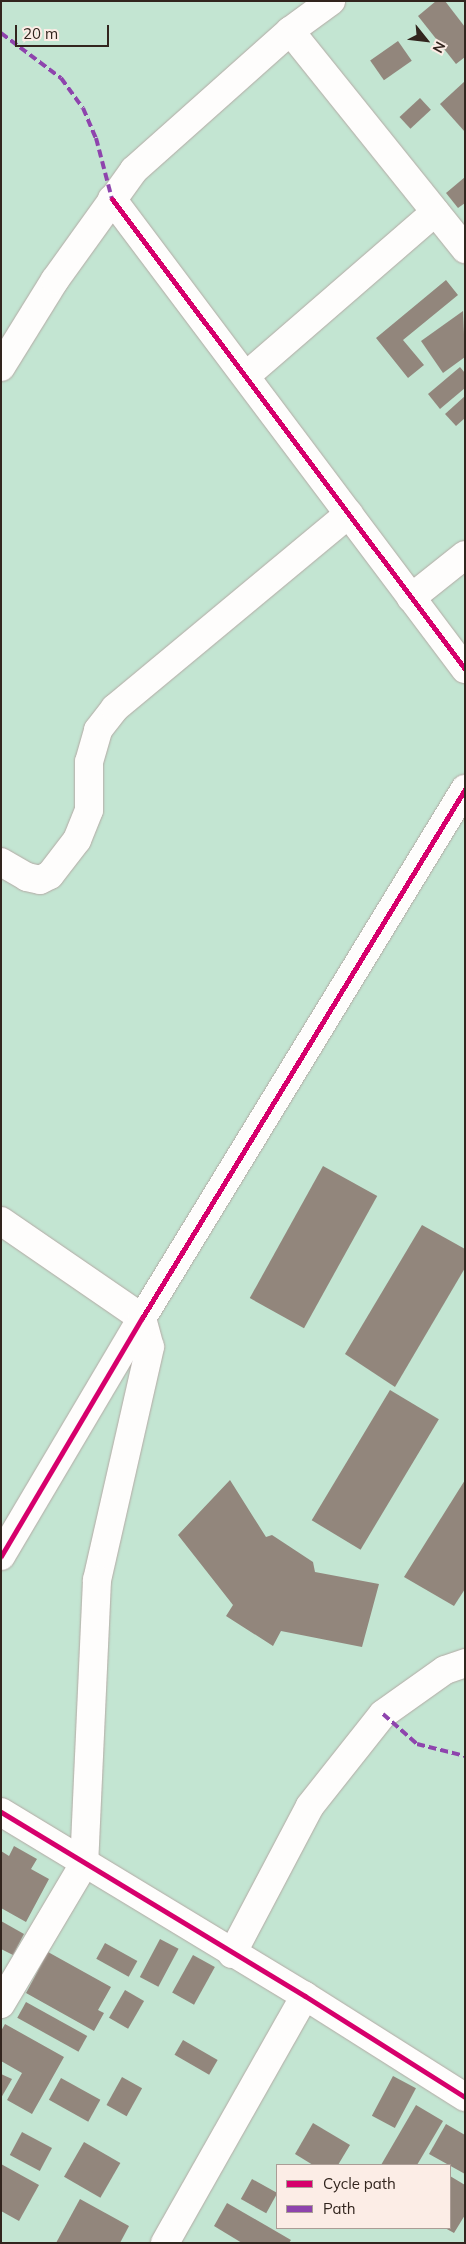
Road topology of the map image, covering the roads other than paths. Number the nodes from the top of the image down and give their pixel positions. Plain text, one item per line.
1 (331, 1) edge
2 (290, 31) junction
3 (112, 199) junction
4 (435, 212) junction
5 (465, 249) edge
6 (1, 367) edge
7 (247, 376) junction
8 (349, 514) junction
9 (465, 556) edge
10 (411, 598) junction
11 (465, 669) edge
12 (465, 789) edge
13 (1, 862) edge
14 (1, 1221) edge
15 (142, 1318) junction
16 (1, 1556) edge
17 (465, 1663) edge
18 (1, 1812) edge
19 (84, 1864) junction
20 (232, 1954) junction
21 (305, 1996) junction
22 (1, 2004) edge
23 (465, 2097) edge
24 (165, 2243) edge

1 - 2 street
2 - 3 street
2 - 4 street
3 - 6 street
3 - 7 street
4 - 5 street
4 - 7 street
7 - 8 street
8 - 10 street
8 - 13 street
9 - 10 street
10 - 11 street
12 - 15 street
14 - 15 street
15 - 16 street
15 - 19 street
17 - 20 street
18 - 19 street
19 - 20 street
19 - 22 street
20 - 21 street
21 - 23 street
21 - 24 street

